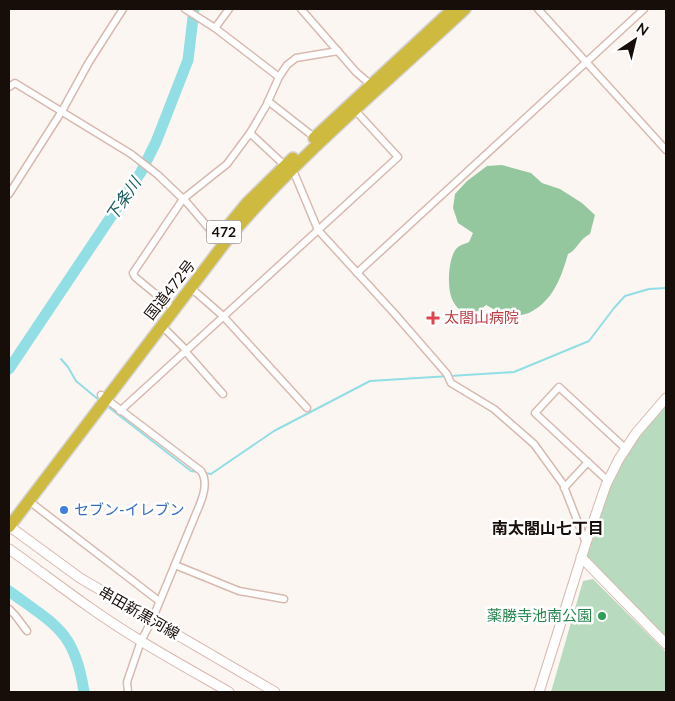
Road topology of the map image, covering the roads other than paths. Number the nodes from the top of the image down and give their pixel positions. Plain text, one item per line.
1 (123, 9) edge
2 (185, 9) edge
3 (229, 9) edge
4 (301, 9) edge
5 (453, 9) edge
6 (465, 9) edge
7 (538, 9) edge
8 (644, 9) edge
9 (215, 28) junction
10 (338, 51) junction
11 (586, 62) junction
12 (279, 76) junction
13 (371, 85) junction
14 (9, 87) edge
15 (268, 101) junction
16 (353, 107) junction
17 (62, 111) junction
18 (250, 134) junction
19 (314, 137) junction
20 (666, 150) edge
21 (288, 168) junction
22 (9, 194) edge
23 (183, 199) junction
24 (318, 230) junction
25 (218, 239) junction
26 (357, 273) junction
27 (191, 288) junction
28 (170, 305) junction
29 (223, 316) junction
30 (162, 326) junction
31 (185, 350) junction
32 (223, 394) dead end
33 (103, 397) junction
34 (666, 398) edge
35 (306, 408) dead end
36 (120, 411) junction
37 (626, 449) junction
38 (588, 462) junction
39 (608, 481) junction
40 (564, 488) junction
41 (29, 501) junction
42 (9, 516) edge
43 (9, 527) edge
44 (586, 543) junction
45 (9, 549) edge
46 (581, 557) junction
47 (175, 565) junction
48 (284, 599) dead end
49 (159, 601) junction
50 (9, 610) edge
51 (152, 620) junction
52 (27, 631) dead end
53 (141, 641) junction
54 (666, 644) edge
55 (128, 692) edge
56 (229, 692) edge
57 (275, 692) edge
58 (539, 692) edge

1 - 17 street
2 - 9 street
3 - 9 street
4 - 10 street
5 - 13 highway, 国道472号 / 472
6 - 16 highway, 国道472号 / 472
7 - 11 street
8 - 11 street
9 - 12 street
10 - 12 street
10 - 13 street
11 - 20 street
11 - 26 street
12 - 15 street
13 - 16 highway, 国道472号 / 472
14 - 17 street
15 - 18 street
15 - 19 street
16 - 19 highway, 国道472号 / 472
16 - 21 highway, 国道472号 / 472
16 - 24 street
17 - 22 street
17 - 23 street
18 - 21 street
18 - 23 street
19 - 21 highway, 国道472号 / 472
21 - 24 street
21 - 25 highway, 国道472号 / 472
21 - 27 highway, 国道472号 / 472
23 - 25 street
23 - 28 street
24 - 26 street
24 - 29 street
25 - 28 highway, 国道472号 / 472
26 - 40 street
27 - 29 street
27 - 30 highway, 国道472号 / 472
28 - 33 highway, 国道472号 / 472
29 - 31 street
29 - 35 street
30 - 31 street
30 - 33 highway, 国道472号 / 472
31 - 32 street
31 - 36 street
33 - 36 street
33 - 41 highway, 国道472号 / 472
33 - 42 highway, 国道472号 / 472
34 - 37 main road
36 - 47 street
37 - 38 street
37 - 39 main road
38 - 39 street
38 - 40 street
39 - 44 main road
40 - 44 street
41 - 43 highway, 国道472号 / 472
41 - 49 street
43 - 51 main road, 串田新黒河線
44 - 46 main road
45 - 53 main road, 串田新黒河線
46 - 54 main road
46 - 58 main road
47 - 48 street
47 - 49 street
49 - 51 street
50 - 52 street
51 - 53 street
51 - 57 main road, 串田新黒河線
53 - 55 street
53 - 56 main road, 串田新黒河線

